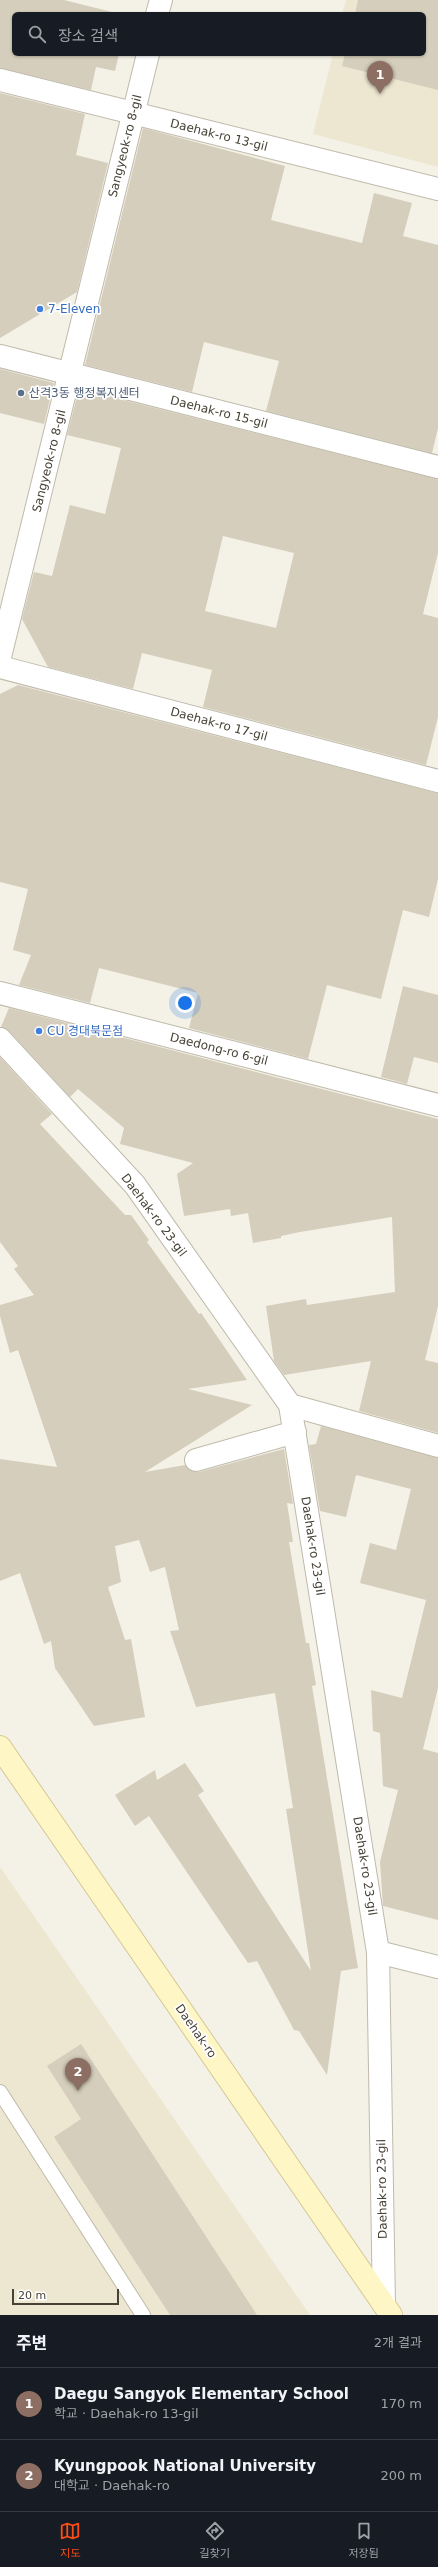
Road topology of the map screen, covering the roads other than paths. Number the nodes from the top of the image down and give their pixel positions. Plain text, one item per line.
1 (161, 0) edge
2 (158, 12) edge
3 (147, 56) edge
4 (0, 80) edge
5 (133, 113) junction
6 (438, 189) edge
7 (0, 356) edge
8 (71, 374) junction
9 (438, 467) edge
10 (0, 657) edge
11 (0, 667) edge
12 (438, 781) edge
13 (0, 993) edge
14 (0, 1039) edge
15 (438, 1104) edge
16 (290, 1405) junction
17 (295, 1432) junction
18 (438, 1446) edge
19 (196, 1460) dead end
20 (0, 1747) edge
21 (378, 1952) junction
22 (438, 1966) edge
23 (0, 2092) edge
24 (388, 2310) edge
25 (143, 2315) edge

1 - 2 street
3 - 5 street, Sangyeok-ro 8-gil
4 - 5 street, Daehak-ro 13-gil
5 - 6 street, Daehak-ro 13-gil
5 - 8 street, Sangyeok-ro 8-gil
7 - 8 street, Daehak-ro 15-gil
8 - 9 street, Daehak-ro 15-gil
8 - 10 street, Sangyeok-ro 8-gil
11 - 12 street, Daehak-ro 17-gil
13 - 15 street, Daedong-ro 6-gil
14 - 16 street, Daehak-ro 23-gil
16 - 17 street, Daehak-ro 23-gil
16 - 18 street
17 - 19 street
17 - 21 street, Daehak-ro 23-gil
20 - 24 main road, Daehak-ro
21 - 22 street
21 - 24 street, Daehak-ro 23-gil
23 - 25 lane

